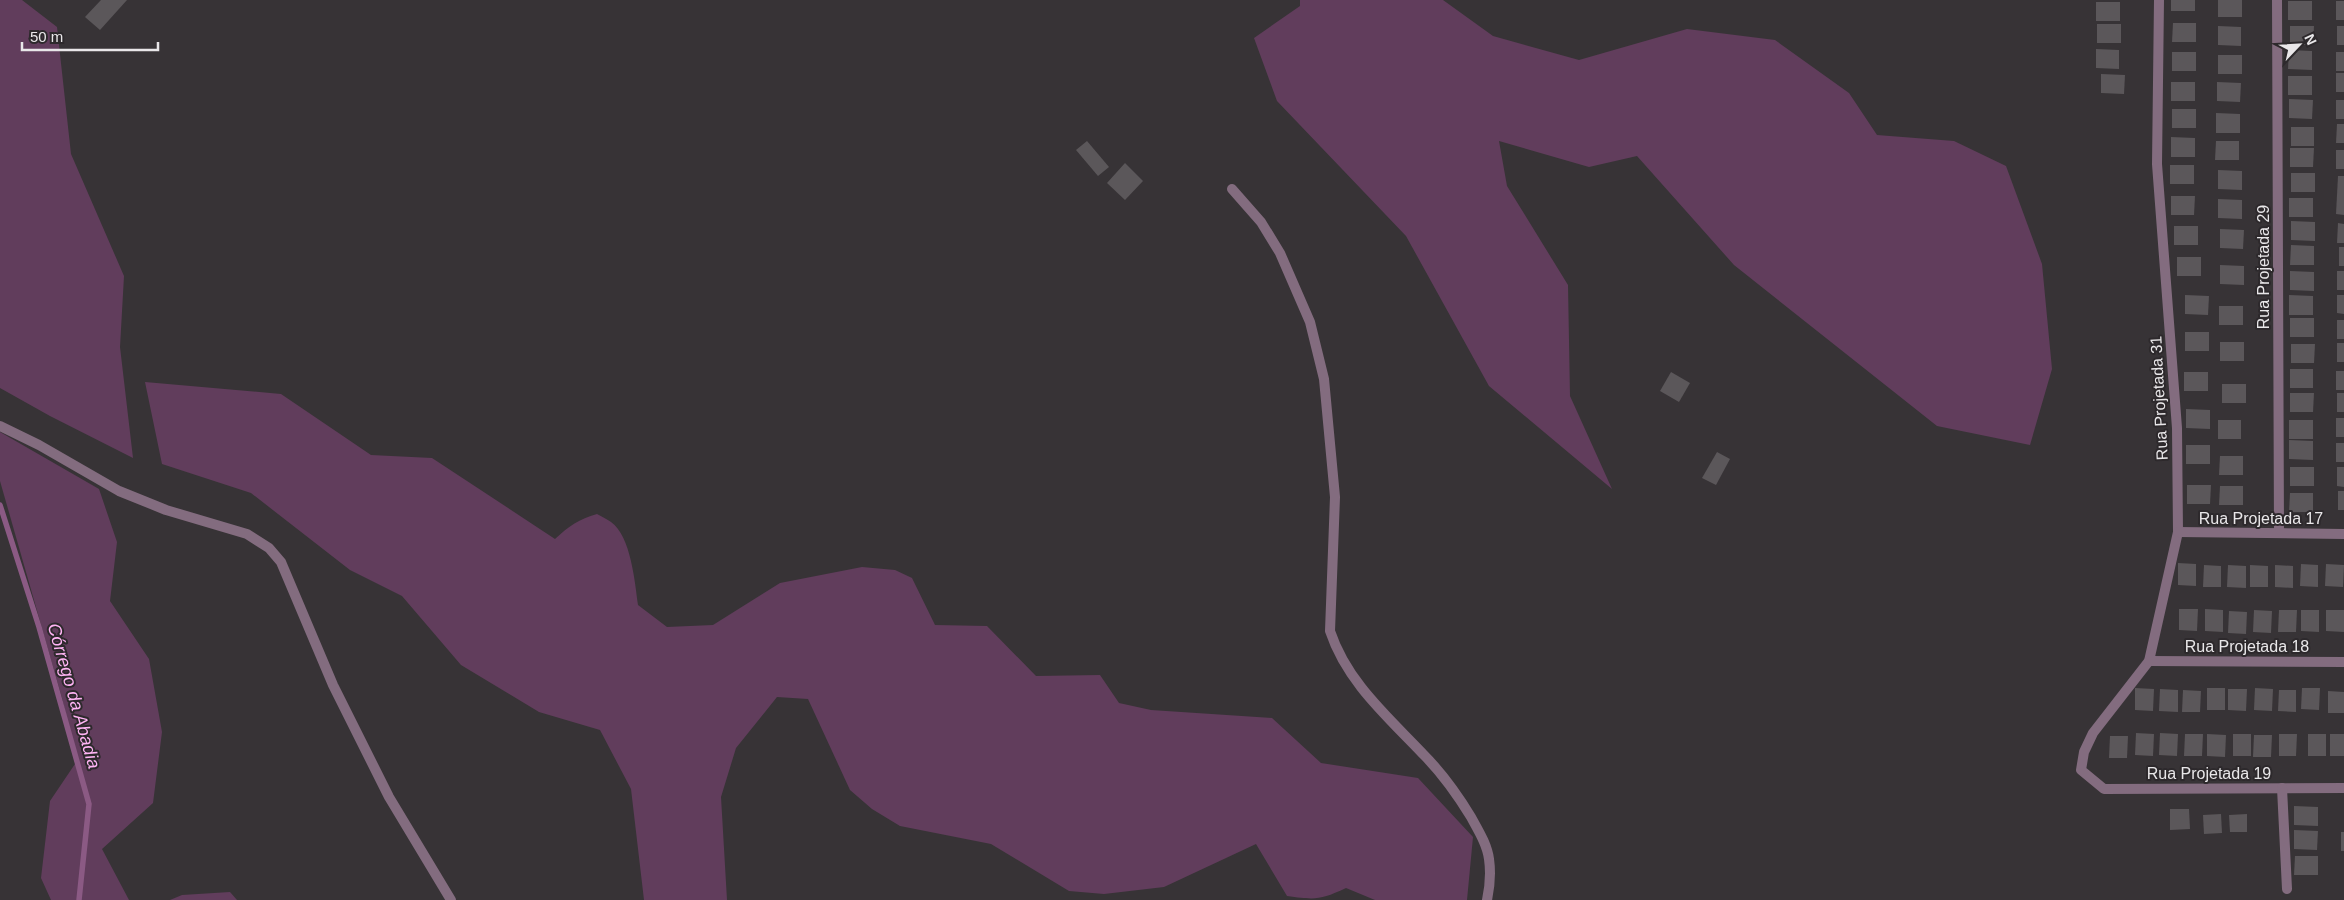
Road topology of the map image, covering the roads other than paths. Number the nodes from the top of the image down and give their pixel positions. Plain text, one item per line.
1 (2160, 0) edge
2 (2277, 0) edge
3 (1232, 189) dead end
4 (0, 426) edge
5 (2178, 532) junction
6 (2279, 533) junction
7 (2344, 534) edge
8 (2150, 661) junction
9 (2344, 662) edge
10 (2080, 770) joint
11 (2282, 788) junction
12 (2344, 788) edge
13 (2287, 889) dead end
14 (451, 900) edge
15 (1487, 900) edge

1 - 5 street, Rua Projetada 31
2 - 6 street, Rua Projetada 29
3 - 15 street
4 - 14 street
5 - 6 street, Rua Projetada 17
5 - 8 street, Rua Projetada 31
6 - 7 street, Rua Projetada 17
8 - 9 street, Rua Projetada 18
8 - 10 street, Rua Projetada 31
10 - 11 street, Rua Projetada 19
11 - 12 street, Rua Projetada 19
11 - 13 street

